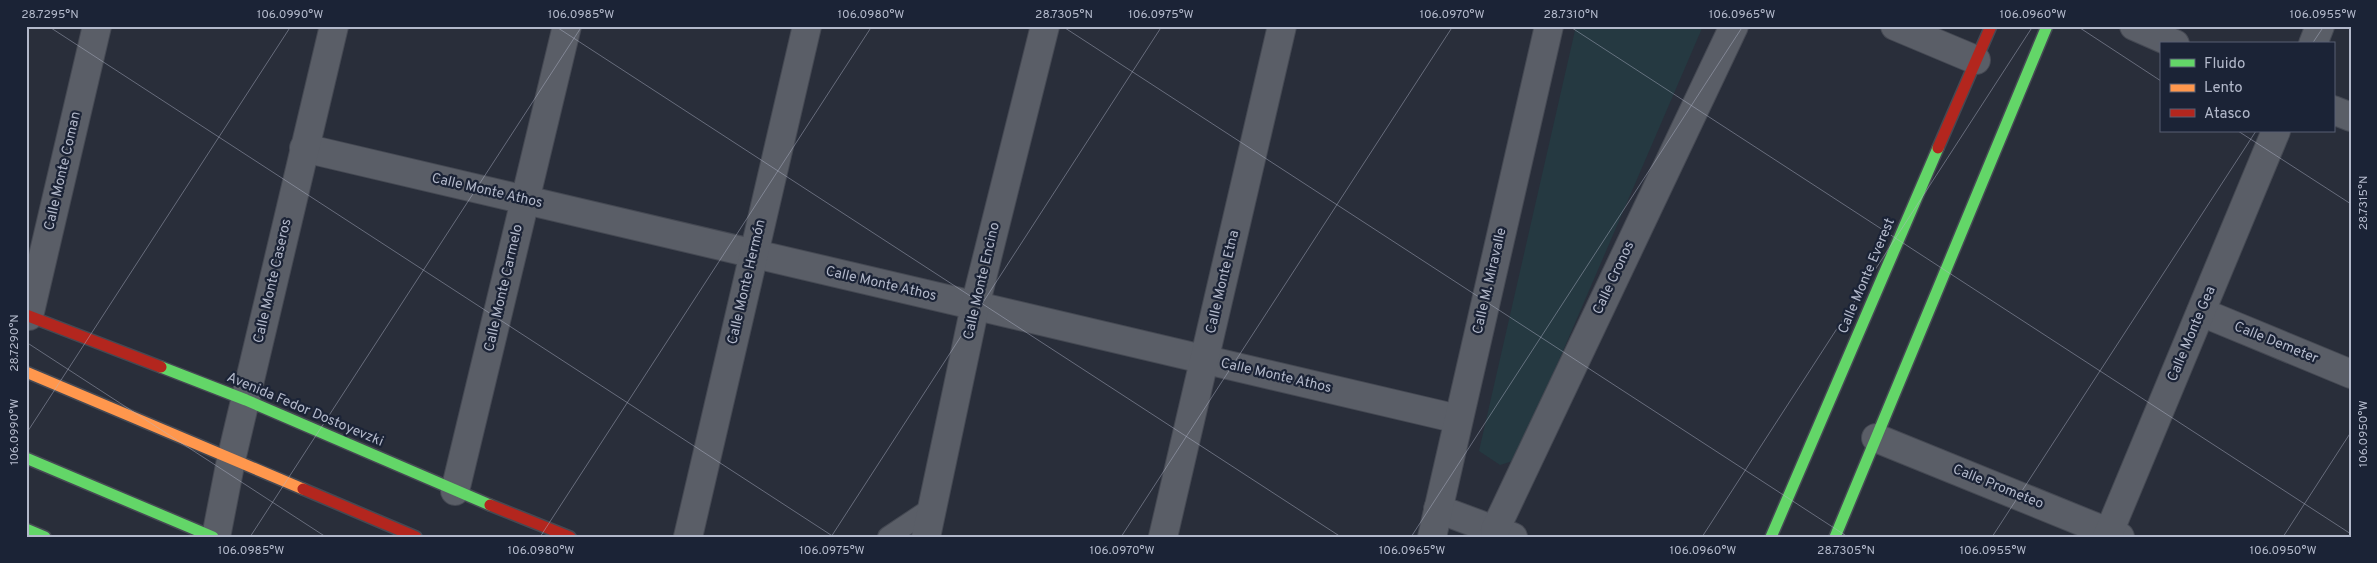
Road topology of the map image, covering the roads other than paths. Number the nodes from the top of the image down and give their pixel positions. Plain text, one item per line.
1 (97, 26) edge
2 (334, 26) edge
3 (567, 26) edge
4 (807, 26) edge
5 (1045, 26) edge
6 (1282, 26) edge
7 (1549, 26) edge
8 (1734, 26) edge
9 (1895, 26) edge
10 (1990, 26) edge
11 (2047, 26) edge
12 (2134, 26) edge
13 (2320, 26) edge
14 (2170, 42) edge
15 (2314, 42) edge
16 (1976, 60) junction
17 (2334, 110) edge
18 (2351, 117) edge
19 (2276, 132) edge
20 (304, 148) junction
21 (525, 200) junction
22 (754, 254) junction
23 (975, 306) junction
24 (2201, 312) junction
25 (28, 315) edge
26 (1205, 360) junction
27 (26, 372) edge
28 (2351, 374) edge
29 (246, 400) junction
30 (1458, 419) junction
31 (1876, 438) junction
32 (26, 458) edge
33 (231, 460) junction
34 (456, 491) junction
35 (933, 507) junction
36 (1438, 509) junction
37 (26, 529) edge
38 (1504, 533) edge
39 (2112, 535) edge
40 (45, 537) edge
41 (215, 537) edge
42 (416, 537) edge
43 (570, 537) edge
44 (688, 537) edge
45 (888, 537) edge
46 (926, 537) edge
47 (1163, 537) edge
48 (1432, 537) edge
49 (1771, 537) edge
50 (1835, 537) edge

1 - 25 street, Calle Monte Coman
2 - 20 street, Calle Monte Caseros
3 - 21 street, Calle Monte Carmelo
4 - 22 street, Calle Monte Hermón
5 - 23 street, Calle Monte Encino
6 - 26 street, Calle Monte Etna
7 - 30 street, Calle M. Miravalle
8 - 38 street, Calle Cronos
9 - 16 street
10 - 16 street, Calle Monte Everest
11 - 31 street
12 - 14 street
13 - 15 street
16 - 49 street, Calle Monte Everest
17 - 18 street
19 - 24 street, Calle Monte Gea
20 - 21 street, Calle Monte Athos
20 - 29 street, Calle Monte Caseros
21 - 22 street, Calle Monte Athos
21 - 34 street, Calle Monte Carmelo
22 - 23 street, Calle Monte Athos
22 - 44 street, Calle Monte Hermón
23 - 26 street, Calle Monte Athos
23 - 35 street, Calle Monte Encino
24 - 28 street, Calle Demeter
24 - 39 street, Calle Monte Gea
25 - 29 street, Avenida Fedor Dostoyevzki
26 - 30 street, Calle Monte Athos
26 - 47 street, Calle Monte Etna
27 - 33 street
29 - 33 street, Calle Monte Caseros
29 - 34 street, Avenida Fedor Dostoyevzki
30 - 36 street, Calle M. Miravalle
31 - 39 street, Calle Prometeo
31 - 50 street
32 - 41 street
33 - 41 street, Calle Monte Caseros
33 - 42 street
34 - 43 street, Avenida Fedor Dostoyevzki
35 - 45 lane
35 - 46 street, Calle Monte Encino
36 - 38 street, Calle Cronos
36 - 48 street, Calle M. Miravalle
37 - 40 street

